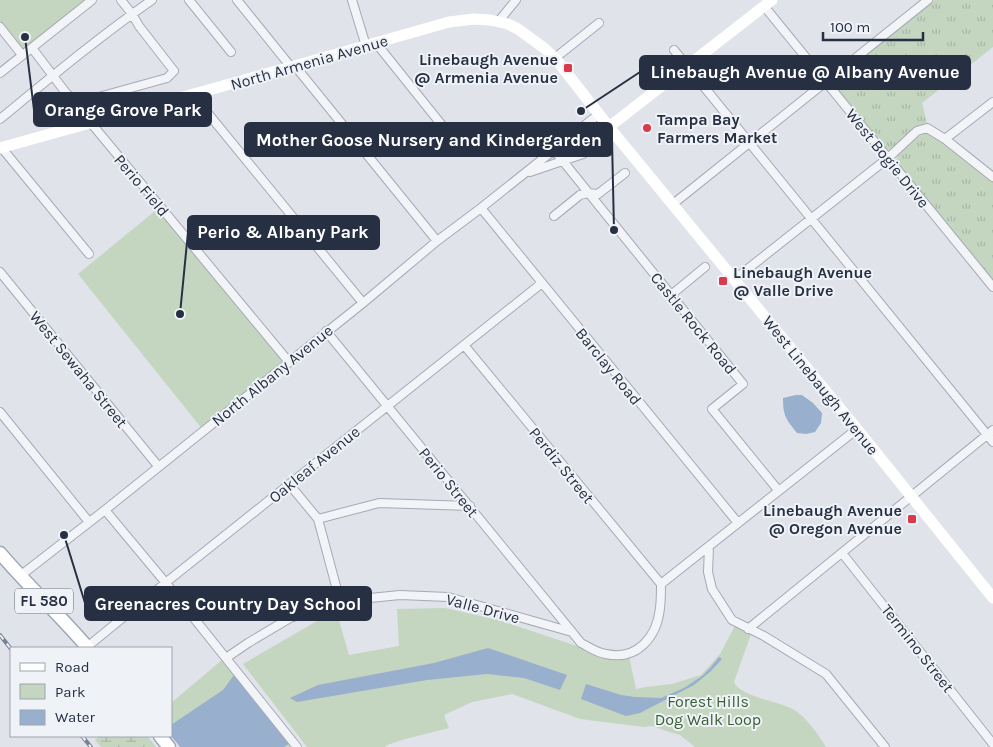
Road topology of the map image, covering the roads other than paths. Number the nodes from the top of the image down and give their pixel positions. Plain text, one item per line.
1 (92, 0) edge
2 (121, 0) edge
3 (152, 0) edge
4 (189, 0) edge
5 (237, 0) edge
6 (352, 0) edge
7 (516, 0) edge
8 (928, 0) edge
9 (768, 3) edge
10 (132, 14) junction
11 (474, 19) joint
12 (498, 22) junction
13 (599, 23) dead end
14 (0, 27) edge
15 (371, 44) junction
16 (32, 48) junction
17 (674, 50) dead end
18 (231, 52) dead end
19 (22, 55) junction
20 (555, 58) junction
21 (293, 67) junction
22 (687, 67) junction
23 (0, 73) edge
24 (54, 75) junction
25 (826, 82) junction
26 (193, 95) junction
27 (993, 102) edge
28 (599, 114) junction
29 (0, 119) edge
30 (91, 123) junction
31 (611, 129) junction
32 (946, 139) junction
33 (749, 143) junction
34 (1, 148) edge
35 (461, 149) dead end
36 (554, 150) junction
37 (888, 158) junction
38 (563, 162) junction
39 (625, 173) dead end
40 (523, 174) junction
41 (993, 177) edge
42 (588, 193) junction
43 (673, 204) junction
44 (481, 208) junction
45 (554, 216) dead end
46 (812, 219) junction
47 (437, 241) junction
48 (89, 254) dead end
49 (704, 267) dead end
50 (0, 272) edge
51 (735, 280) junction
52 (542, 283) junction
53 (993, 287) edge
54 (671, 295) junction
55 (363, 303) junction
56 (326, 332) junction
57 (464, 345) junction
58 (289, 362) junction
59 (387, 406) junction
60 (0, 412) edge
61 (857, 429) junction
62 (990, 433) edge
63 (993, 442) edge
64 (158, 466) junction
65 (289, 484) junction
66 (778, 490) junction
67 (911, 496) junction
68 (470, 506) junction
69 (105, 510) junction
70 (318, 518) junction
71 (89, 522) junction
72 (738, 523) junction
73 (709, 547) junction
74 (0, 552) edge
75 (842, 553) junction
76 (20, 576) junction
77 (165, 582) junction
78 (661, 584) junction
79 (993, 598) edge
80 (340, 601) junction
81 (748, 628) junction
82 (572, 632) junction
83 (87, 647) edge
84 (89, 647) edge
85 (226, 658) junction
86 (161, 737) edge
87 (992, 745) edge
88 (169, 747) edge
89 (297, 747) edge
90 (885, 747) edge

1 - 16 street
2 - 10 street
3 - 10 street
4 - 18 street
5 - 21 street
6 - 15 street
7 - 12 street
8 - 25 street
9 - 22 main road
9 - 25 street, West Bogie Drive
10 - 24 street
10 - 24 street
11 - 12 main road, West Linebaugh Avenue
11 - 15 main road, North Armenia Avenue
12 - 20 main road, West Linebaugh Avenue
13 - 20 street
14 - 19 street
15 - 21 main road, North Armenia Avenue
15 - 35 street
16 - 19 street
16 - 24 street
17 - 22 street
19 - 23 street
20 - 28 main road, West Linebaugh Avenue
21 - 26 main road, North Armenia Avenue
21 - 47 street
22 - 31 main road
22 - 33 street
24 - 29 street
25 - 33 street
25 - 37 street, West Bogie Drive
26 - 30 main road, North Armenia Avenue
26 - 55 street
27 - 32 street
28 - 31 main road, West Linebaugh Avenue
28 - 36 street, North Albany Avenue
30 - 34 main road, North Armenia Avenue
30 - 58 street, Perio Field
31 - 38 street, North Albany Avenue
31 - 43 main road, West Linebaugh Avenue
32 - 37 street
32 - 41 street
33 - 43 street
33 - 46 street
34 - 48 street
36 - 38 street, Castle Rock Road
36 - 40 street, North Albany Avenue
37 - 46 street
37 - 53 street, West Bogie Drive
38 - 40 street, North Albany Avenue
38 - 42 street, Castle Rock Road
39 - 42 street
40 - 44 street, North Albany Avenue
42 - 45 street
42 - 54 street, Castle Rock Road
43 - 51 main road, West Linebaugh Avenue
44 - 47 street, North Albany Avenue
44 - 52 street, Barclay Road
46 - 51 street
46 - 62 street
47 - 55 street, North Albany Avenue
49 - 54 street
50 - 64 street, West Sewaha Street
51 - 61 main road, West Linebaugh Avenue
52 - 57 street, Oakleaf Avenue
52 - 72 street, Barclay Road
54 - 66 street, Castle Rock Road
55 - 56 street, North Albany Avenue
56 - 58 street, North Albany Avenue
56 - 59 street, Perio Street
57 - 59 street, Oakleaf Avenue
57 - 78 street, Perdiz Street
58 - 64 street, North Albany Avenue
59 - 65 street, Oakleaf Avenue
59 - 68 street, Perio Street
60 - 71 street
61 - 66 street
61 - 67 main road, West Linebaugh Avenue
62 - 63 street
62 - 67 street
64 - 69 street, North Albany Avenue
65 - 70 street
65 - 77 street, Oakleaf Avenue
66 - 72 street
67 - 75 street
67 - 79 main road, West Linebaugh Avenue
68 - 70 street
68 - 82 street, Perio Street
69 - 71 street, North Albany Avenue
69 - 77 street
70 - 80 street
71 - 76 street, North Albany Avenue
72 - 73 street
73 - 78 street
73 - 81 street
74 - 76 main road, FL 580
75 - 81 street
75 - 87 street, Termino Street
76 - 83 main road, FL 580
77 - 84 street, Oakleaf Avenue
77 - 85 street
78 - 82 street, Perio Street
80 - 82 street, Valle Drive
80 - 85 street, Valle Drive
81 - 90 street
85 - 89 street
86 - 88 main road

